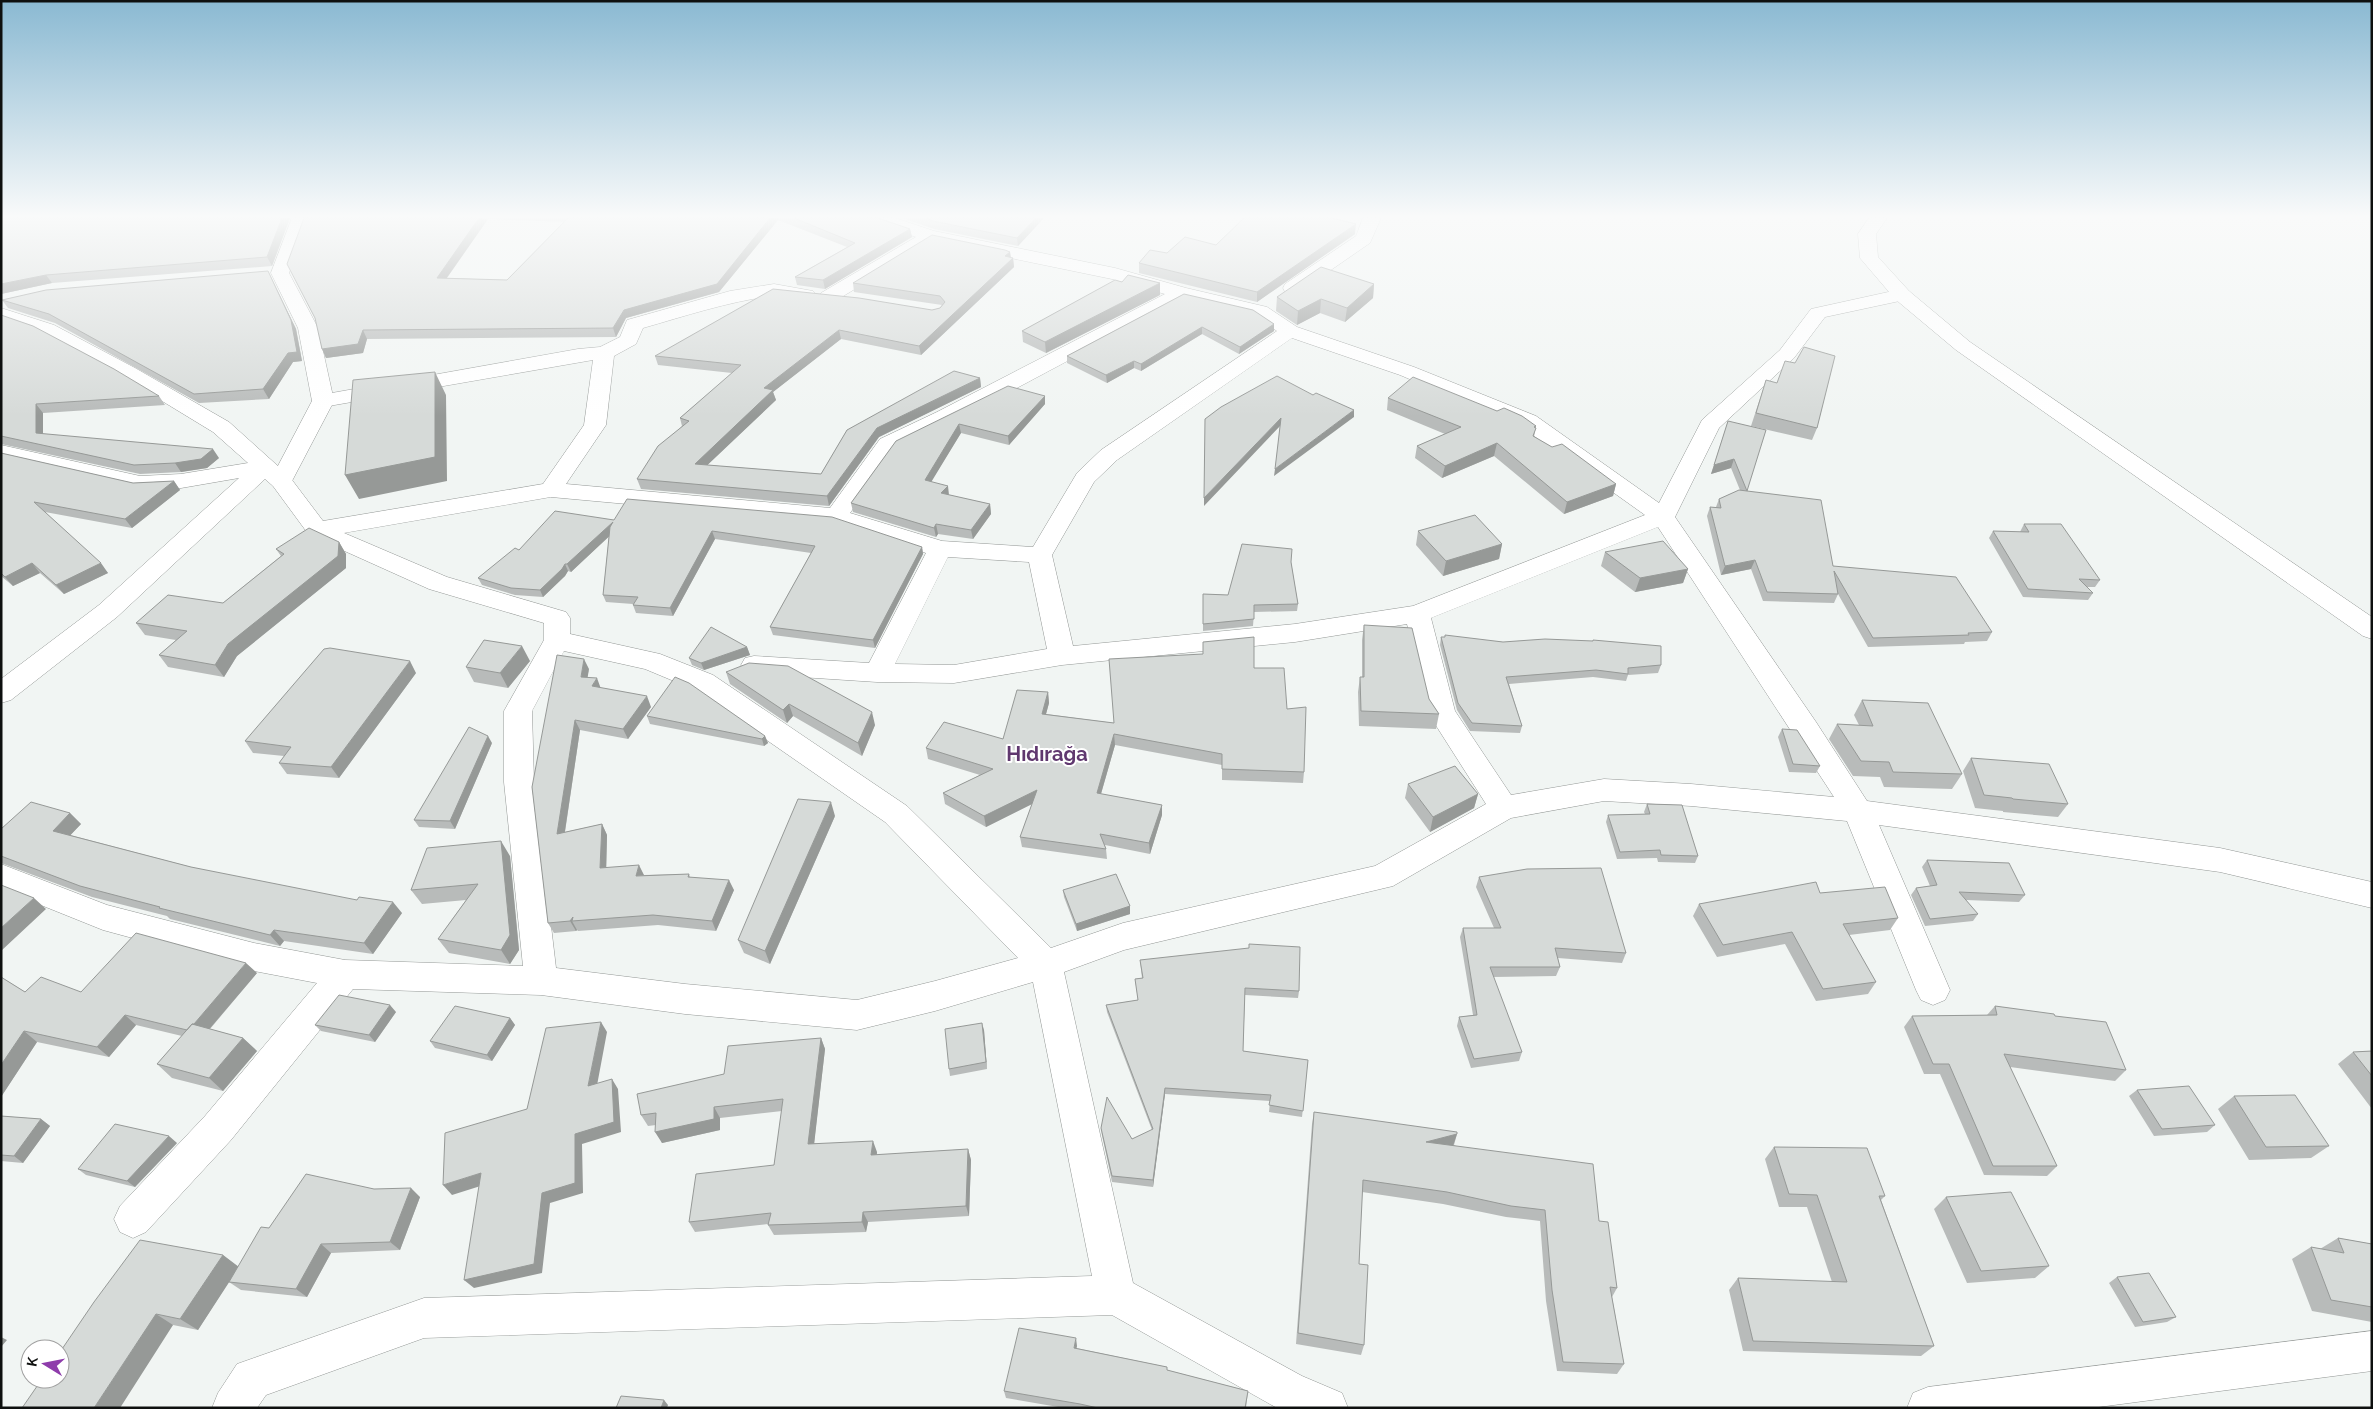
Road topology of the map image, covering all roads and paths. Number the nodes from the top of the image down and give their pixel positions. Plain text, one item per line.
1 (277, 284) edge
2 (850, 284) edge
3 (1149, 284) edge
4 (1298, 284) edge
5 (1892, 284) edge
6 (1182, 293) junction
7 (1902, 295) junction
8 (828, 297) junction
9 (861, 299) edge
10 (7, 305) edge
11 (1260, 310) junction
12 (1290, 332) junction
13 (604, 352) junction
14 (323, 401) junction
15 (1, 452) edge
16 (273, 474) junction
17 (551, 490) junction
18 (836, 516) junction
19 (1663, 517) junction
20 (318, 530) junction
21 (940, 549) junction
22 (1040, 555) junction
23 (1417, 614) junction
24 (2372, 630) edge
25 (557, 640) junction
26 (1062, 656) junction
27 (877, 673) junction
28 (703, 682) junction
29 (1, 693) edge
30 (1504, 808) junction
31 (1858, 811) junction
32 (1, 876) edge
33 (2372, 895) edge
34 (1046, 964) junction
35 (345, 974) junction
36 (541, 981) junction
37 (1933, 990) dead end
38 (133, 1220) dead end
39 (1116, 1295) junction
40 (2372, 1351) edge
41 (1282, 1400) edge
42 (233, 1408) edge
43 (1327, 1408) edge
44 (1928, 1408) edge

1 - 14 street
2 - 8 street
3 - 6 street
4 - 11 street
5 - 7 street
6 - 11 street
6 - 18 street
7 - 19 street
7 - 24 street
8 - 9 street
8 - 13 street
10 - 16 street
11 - 12 street
12 - 19 street
12 - 22 street
13 - 14 street
13 - 17 street
14 - 16 street
15 - 16 street
16 - 20 street
16 - 29 street
17 - 18 street
17 - 20 street
18 - 21 street
19 - 23 street
19 - 31 street
20 - 25 street
21 - 22 street
21 - 27 street
22 - 26 street
23 - 26 street
23 - 30 street
25 - 28 street
25 - 36 street
26 - 27 street
27 - 28 street
28 - 34 street
30 - 31 street
30 - 34 street
31 - 33 street
31 - 37 street
32 - 35 street
34 - 36 street
34 - 39 street
35 - 36 street
35 - 38 street
39 - 41 street
39 - 42 street
40 - 44 street
41 - 43 street

